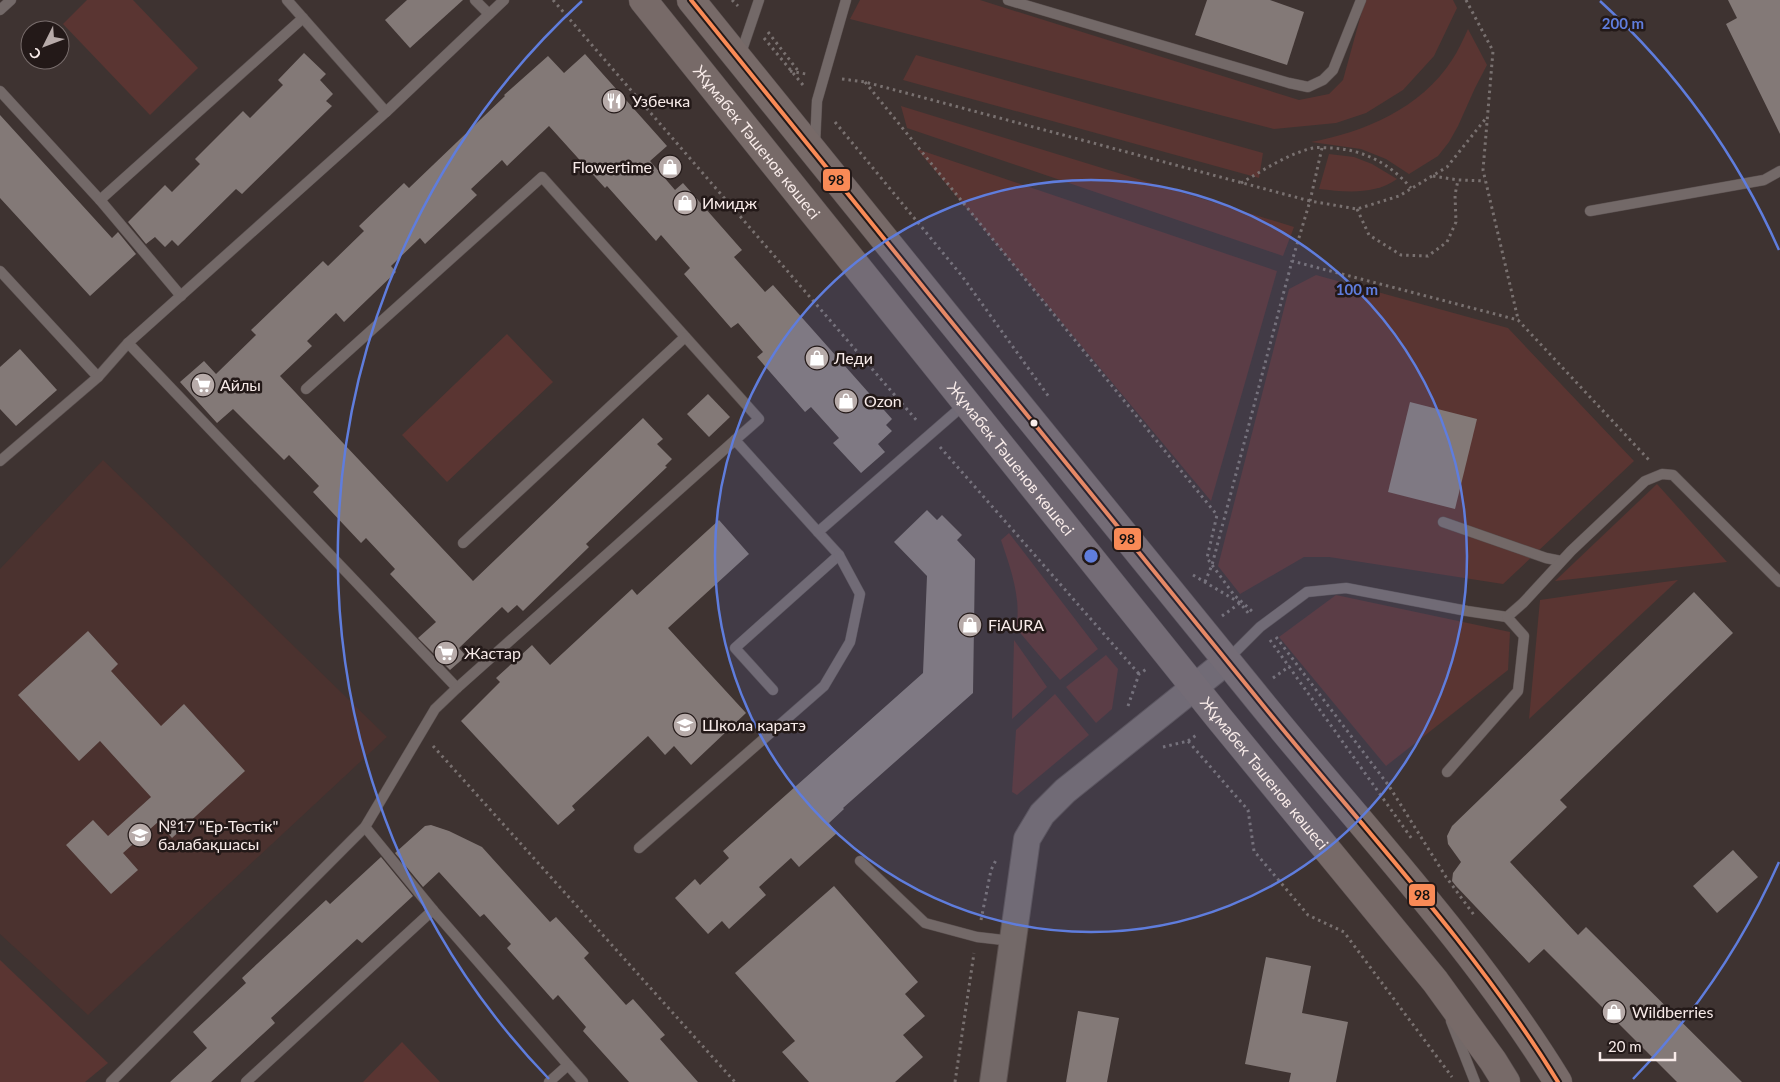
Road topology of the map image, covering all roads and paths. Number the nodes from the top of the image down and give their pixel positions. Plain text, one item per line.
1 (11, 0) edge
2 (287, 0) edge
3 (476, 0) edge
4 (504, 0) edge
5 (553, 0) edge
6 (644, 0) edge
7 (691, 0) edge
8 (732, 0) edge
9 (759, 0) edge
10 (846, 0) edge
11 (1008, 0) edge
12 (1361, 0) edge
13 (1466, 0) edge
14 (0, 10) edge
15 (489, 14) junction
16 (303, 18) junction
17 (753, 18) junction
18 (739, 59) junction
19 (789, 71) junction
20 (800, 72) junction
21 (823, 77) junction
22 (865, 82) junction
23 (0, 91) edge
24 (817, 101) junction
25 (386, 112) junction
26 (1487, 116) junction
27 (1322, 148) junction
28 (814, 152) junction
29 (1780, 170) edge
30 (1432, 176) junction
31 (1458, 180) junction
32 (1485, 181) junction
33 (1241, 183) junction
34 (1411, 188) junction
35 (100, 200) junction
36 (1310, 201) junction
37 (1357, 209) junction
38 (1590, 211) dead end
39 (1292, 261) junction
40 (0, 271) edge
41 (181, 296) junction
42 (1518, 320) junction
43 (685, 336) junction
44 (128, 343) junction
45 (98, 377) junction
46 (306, 389) dead end
47 (1049, 397) dead end
48 (967, 403) junction
49 (930, 435) junction
50 (735, 440) junction
51 (0, 461) edge
52 (1662, 474) junction
53 (1443, 522) dead end
54 (818, 532) junction
55 (463, 543) dead end
56 (839, 555) junction
57 (1561, 561) junction
58 (1212, 565) junction
59 (1189, 573) dead end
60 (1205, 582) junction
61 (1780, 582) edge
62 (1240, 603) dead end
63 (1507, 617) junction
64 (1265, 623) junction
65 (1227, 661) junction
66 (1194, 686) junction
67 (457, 688) junction
68 (773, 690) dead end
69 (1136, 732) junction
70 (421, 733) junction
71 (1447, 772) dead end
72 (365, 827) junction
73 (639, 848) dead end
74 (860, 861) dead end
75 (433, 910) junction
76 (1480, 922) dead end
77 (1013, 941) junction
78 (1435, 980) junction
79 (568, 1065) junction
80 (110, 1082) edge
81 (246, 1082) edge
82 (549, 1082) edge
83 (583, 1082) edge
84 (735, 1082) edge
85 (993, 1082) edge
86 (1456, 1082) edge
87 (1475, 1082) edge
88 (1506, 1082) edge
89 (1558, 1082) edge

1 - 14 lane
2 - 16 lane
3 - 15 lane
4 - 15 lane
5 - 49 path
6 - 48 main road, Жұмабек Тәшенов көшесі
7 - 18 main road
8 - 17 path
9 - 17 lane
10 - 21 lane
11 - 12 lane
13 - 26 path
15 - 25 lane
16 - 25 lane
16 - 35 lane
17 - 18 lane
17 - 19 path
17 - 20 path
18 - 28 main road
19 - 20 path
19 - 24 path
20 - 21 path
21 - 22 path
21 - 24 lane
22 - 33 path
22 - 58 path
23 - 35 lane
24 - 28 lane
24 - 47 path
25 - 41 lane
26 - 30 path
26 - 32 path
27 - 33 path
27 - 34 path
27 - 36 path
28 - 65 main road
29 - 38 lane
30 - 31 path
30 - 34 path
31 - 32 path
31 - 37 path
32 - 42 path
33 - 36 path
34 - 37 path
35 - 41 lane
36 - 37 path
36 - 39 path
39 - 42 path
39 - 58 path
40 - 45 lane
41 - 44 lane
42 - 52 path
43 - 46 lane
43 - 50 lane
43 - 55 lane
44 - 45 lane
44 - 67 lane
45 - 51 lane
48 - 49 lane
48 - 66 main road, Жұмабек Тәшенов көшесі
49 - 54 lane
49 - 69 path
50 - 54 lane
50 - 67 lane
52 - 57 lane
52 - 61 lane
53 - 57 lane
54 - 56 lane
56 - 68 lane
56 - 73 lane
57 - 63 lane
58 - 60 path
58 - 64 path
59 - 60 path
60 - 62 path
63 - 64 lane
63 - 71 lane
64 - 65 lane
64 - 76 path
65 - 66 street
65 - 89 main road
66 - 69 street
66 - 78 main road, Жұмабек Тәшенов көшесі
67 - 70 lane
69 - 77 street
69 - 86 path
70 - 72 lane
70 - 84 path
72 - 75 lane
72 - 80 lane
74 - 77 lane
75 - 79 lane
75 - 81 lane
77 - 85 street
78 - 87 lane
78 - 88 main road, Жұмабек Тәшенов көшесі
79 - 82 lane
79 - 83 lane

